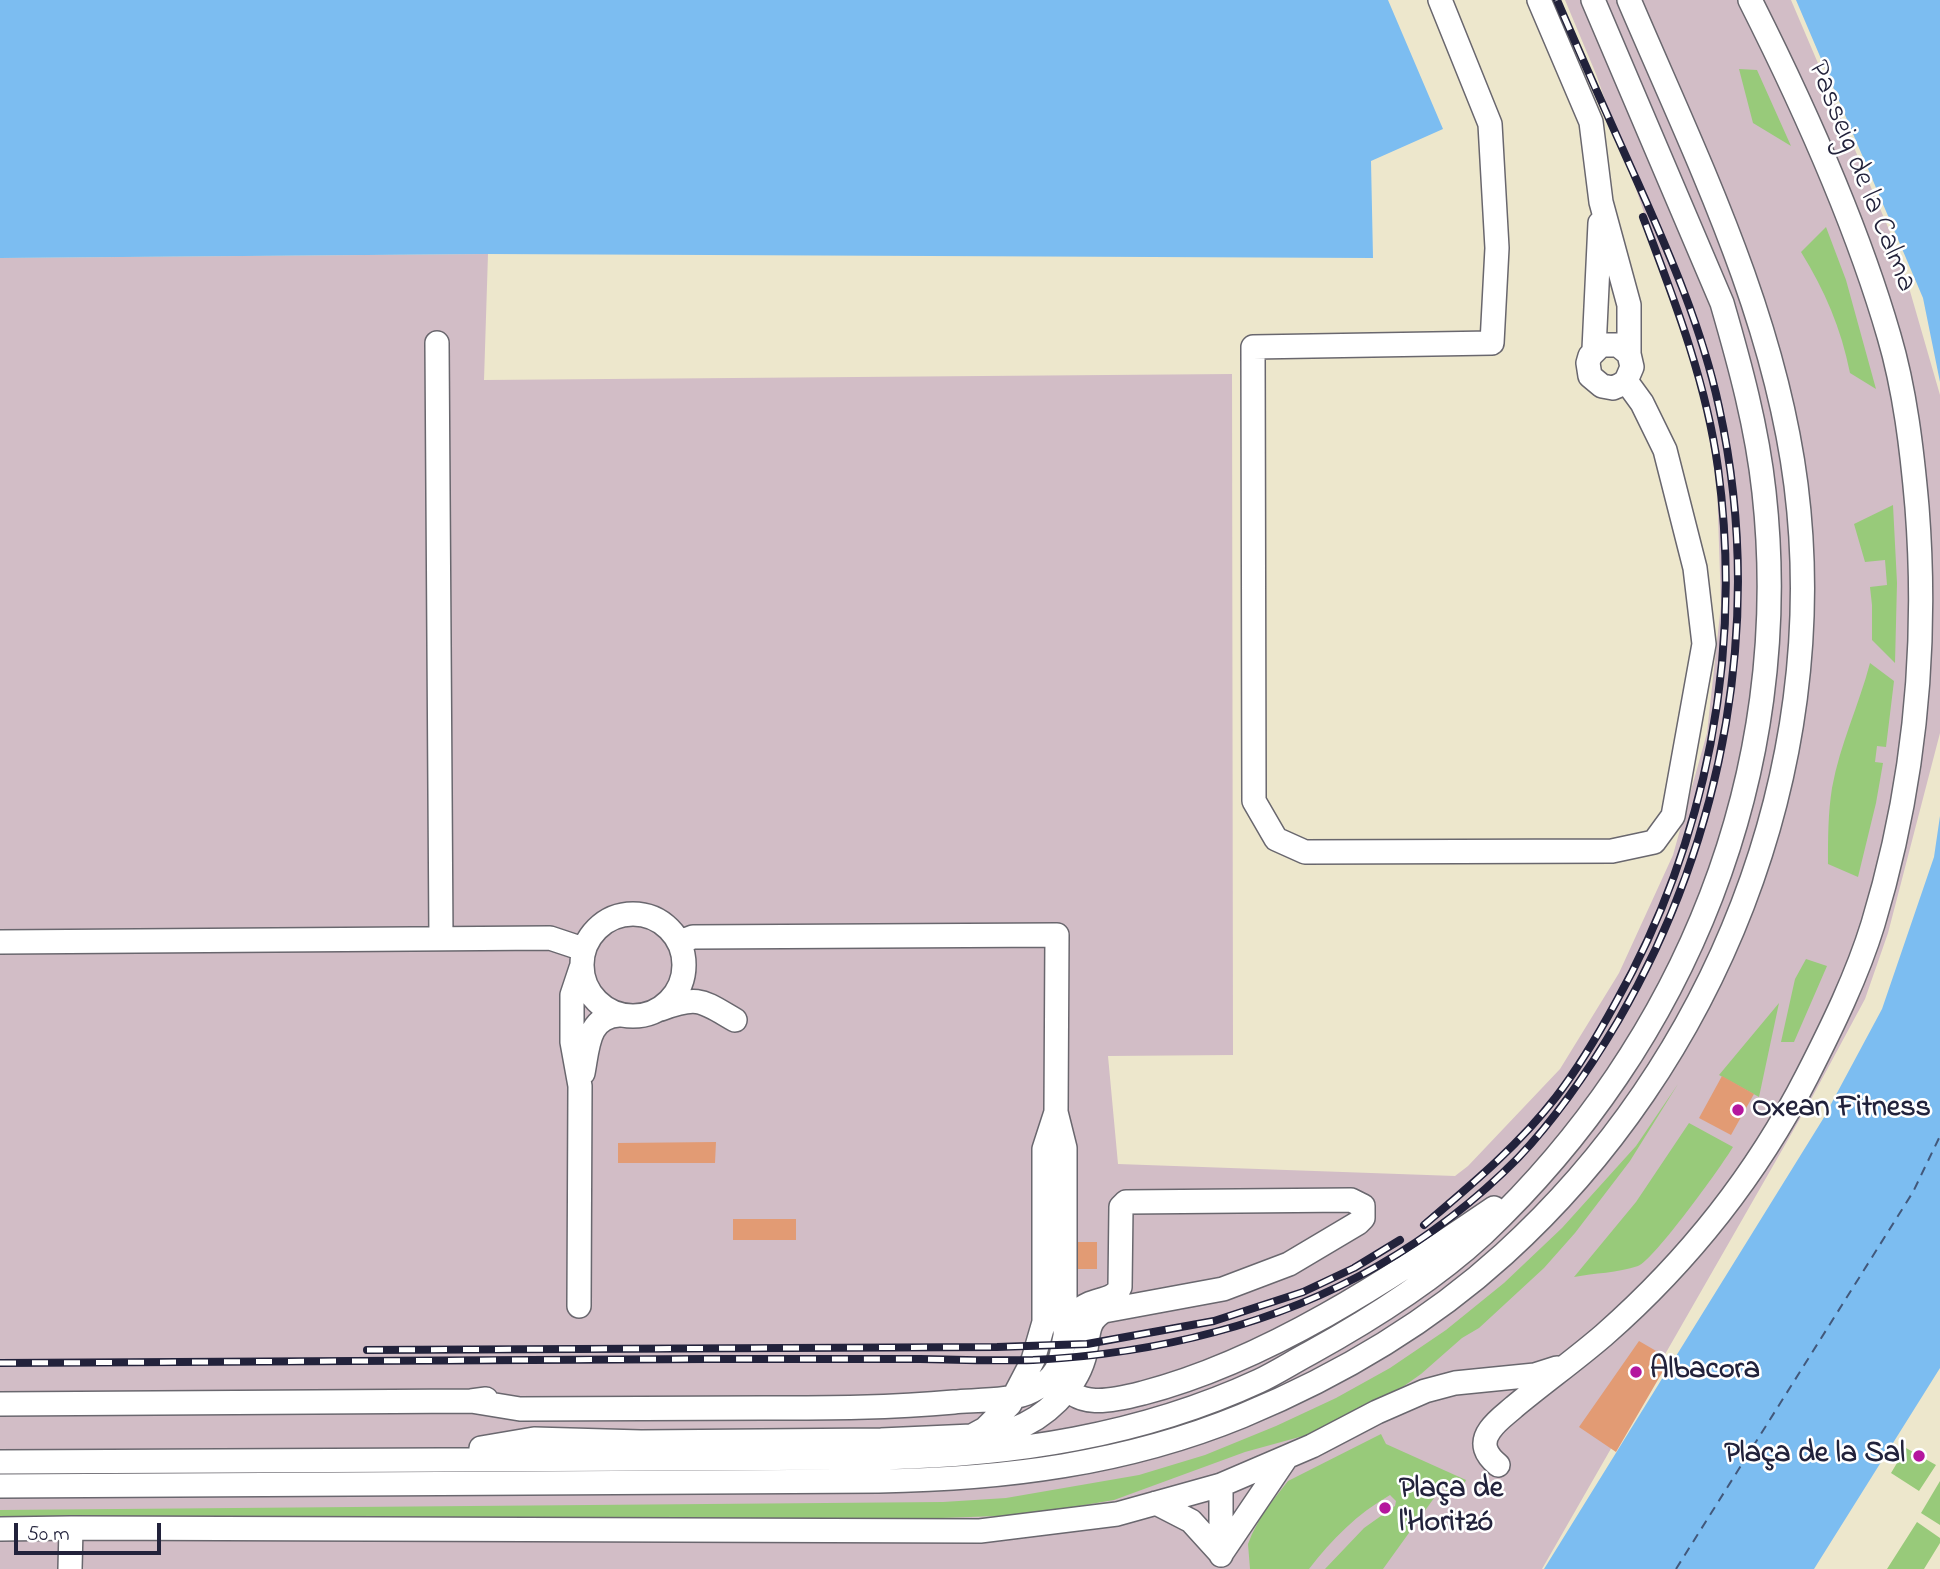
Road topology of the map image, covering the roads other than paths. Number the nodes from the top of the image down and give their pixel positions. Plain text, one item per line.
1 (1440, 0) edge
2 (1539, 0) edge
3 (1593, 0) edge
4 (1629, 0) edge
5 (1750, 0) edge
6 (1601, 202) junction
7 (437, 342) dead end
8 (1594, 349) junction
9 (1629, 355) junction
10 (1626, 381) junction
11 (442, 939) junction
12 (0, 942) edge
13 (680, 942) junction
14 (582, 959) junction
15 (658, 1010) junction
16 (619, 1015) junction
17 (735, 1020) dead end
18 (580, 1086) junction
19 (1537, 1179) junction
20 (1055, 1302) junction
21 (579, 1307) dead end
22 (1065, 1333) junction
23 (1566, 1365) junction
24 (1060, 1366) junction
25 (1067, 1389) junction
26 (688, 1393) dead end
27 (1015, 1396) junction
28 (471, 1401) junction
29 (0, 1404) edge
30 (746, 1408) junction
31 (972, 1436) junction
32 (641, 1442) junction
33 (1286, 1457) junction
34 (405, 1460) junction
35 (0, 1462) edge
36 (1498, 1465) dead end
37 (1221, 1485) junction
38 (0, 1486) edge
39 (1156, 1503) junction
40 (71, 1528) junction
41 (0, 1529) edge
42 (1221, 1562) edge
43 (70, 1569) edge

1 - 10 street
2 - 6 street
3 - 19 street
4 - 38 street
5 - 23 street, Passeig de la Calma
6 - 8 street
6 - 9 street
7 - 11 street
8 - 9 street
8 - 10 street
9 - 10 street
11 - 12 street
11 - 14 street
13 - 14 street
13 - 15 street
13 - 20 street
14 - 16 street
14 - 18 street
15 - 16 street
15 - 17 street
16 - 18 street
18 - 21 street
19 - 25 street
19 - 34 street
20 - 22 street
20 - 27 street
22 - 24 street
22 - 25 street
23 - 33 street
23 - 36 street, Passeig de la Calma
24 - 25 street
24 - 27 street
25 - 31 street
26 - 28 street
27 - 30 street
27 - 31 street
28 - 29 street
28 - 30 street
30 - 32 street
31 - 32 street
32 - 34 street
33 - 37 street
33 - 42 street
34 - 35 street
37 - 39 street
37 - 42 street
39 - 40 street
39 - 42 street
40 - 41 street
40 - 43 street

